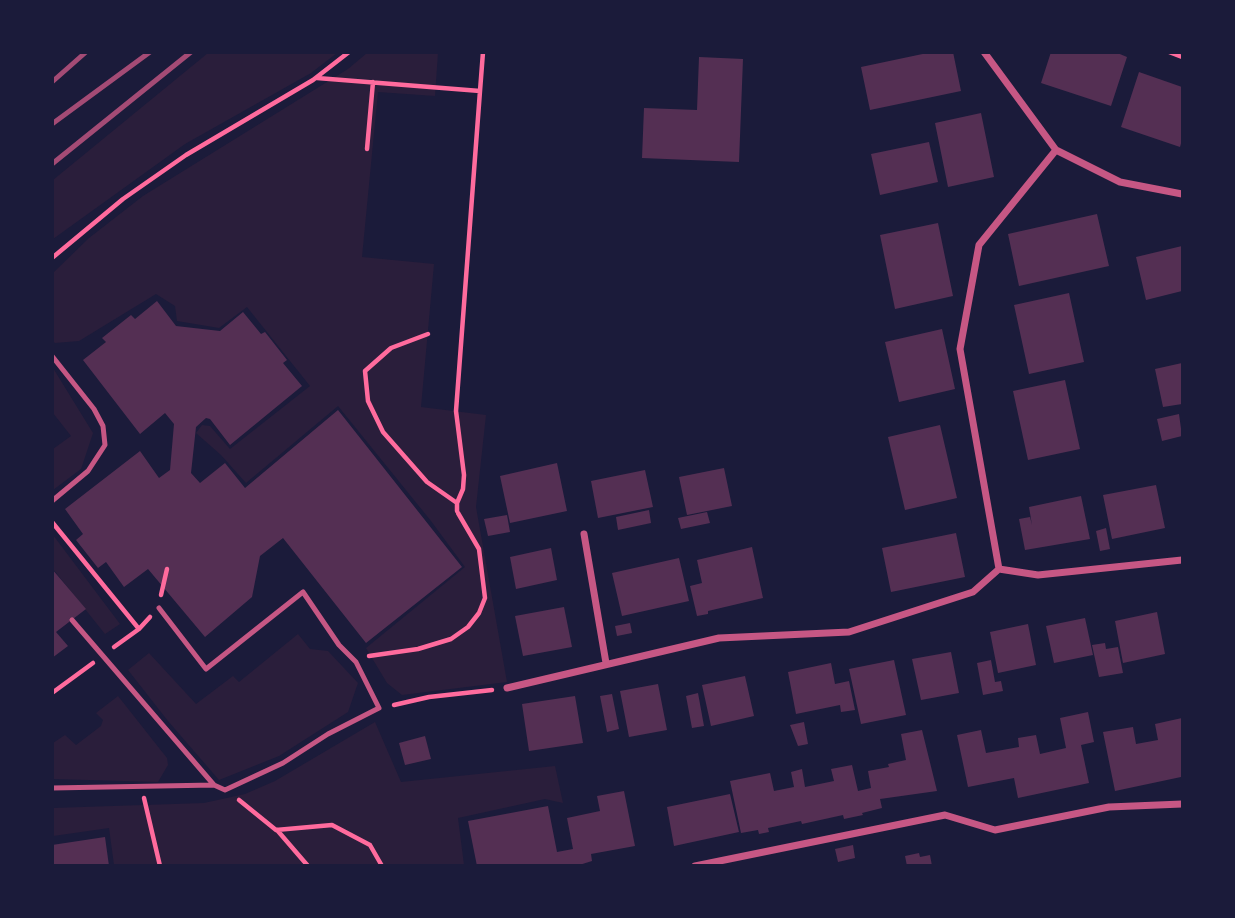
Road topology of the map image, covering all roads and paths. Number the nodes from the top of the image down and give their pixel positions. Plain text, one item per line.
1 (349, 52) edge
2 (483, 52) edge
3 (984, 52) edge
4 (1170, 52) edge
5 (1182, 57) edge
6 (316, 78) junction
7 (373, 82) junction
8 (480, 91) junction
9 (367, 149) dead end
10 (1056, 150) junction
11 (1182, 194) edge
12 (52, 258) edge
13 (428, 334) dead end
14 (52, 356) edge
15 (52, 501) edge
16 (457, 503) junction
17 (52, 522) edge
18 (584, 534) dead end
19 (1182, 560) edge
20 (167, 569) dead end
21 (999, 569) junction
22 (162, 587) dead end
23 (159, 608) dead end
24 (72, 620) dead end
25 (143, 623) dead end
26 (139, 629) junction
27 (114, 647) dead end
28 (356, 662) junction
29 (606, 663) junction
30 (74, 676) dead end
31 (508, 688) joint
32 (52, 693) edge
33 (379, 708) junction
34 (214, 785) junction
35 (141, 786) junction
36 (52, 788) edge
37 (225, 789) junction
38 (1182, 804) edge
39 (276, 830) junction
40 (160, 866) edge
41 (308, 866) edge
42 (383, 866) edge
43 (695, 866) edge

1 - 6 path
2 - 8 path
3 - 10 street
4 - 5 path
6 - 7 path
6 - 12 path
7 - 8 path
7 - 9 path
8 - 16 path
10 - 11 street
10 - 21 street
13 - 16 path
14 - 15 lane
16 - 28 path
17 - 26 path
18 - 29 street
19 - 21 street
20 - 22 path
21 - 29 street
23 - 28 lane
24 - 34 lane
25 - 26 path
26 - 27 path
28 - 33 lane
29 - 31 street
30 - 32 path
31 - 33 path
33 - 37 lane
34 - 35 lane
34 - 37 lane
35 - 36 lane
35 - 40 path
37 - 39 path
38 - 43 street
39 - 41 path
39 - 42 path

